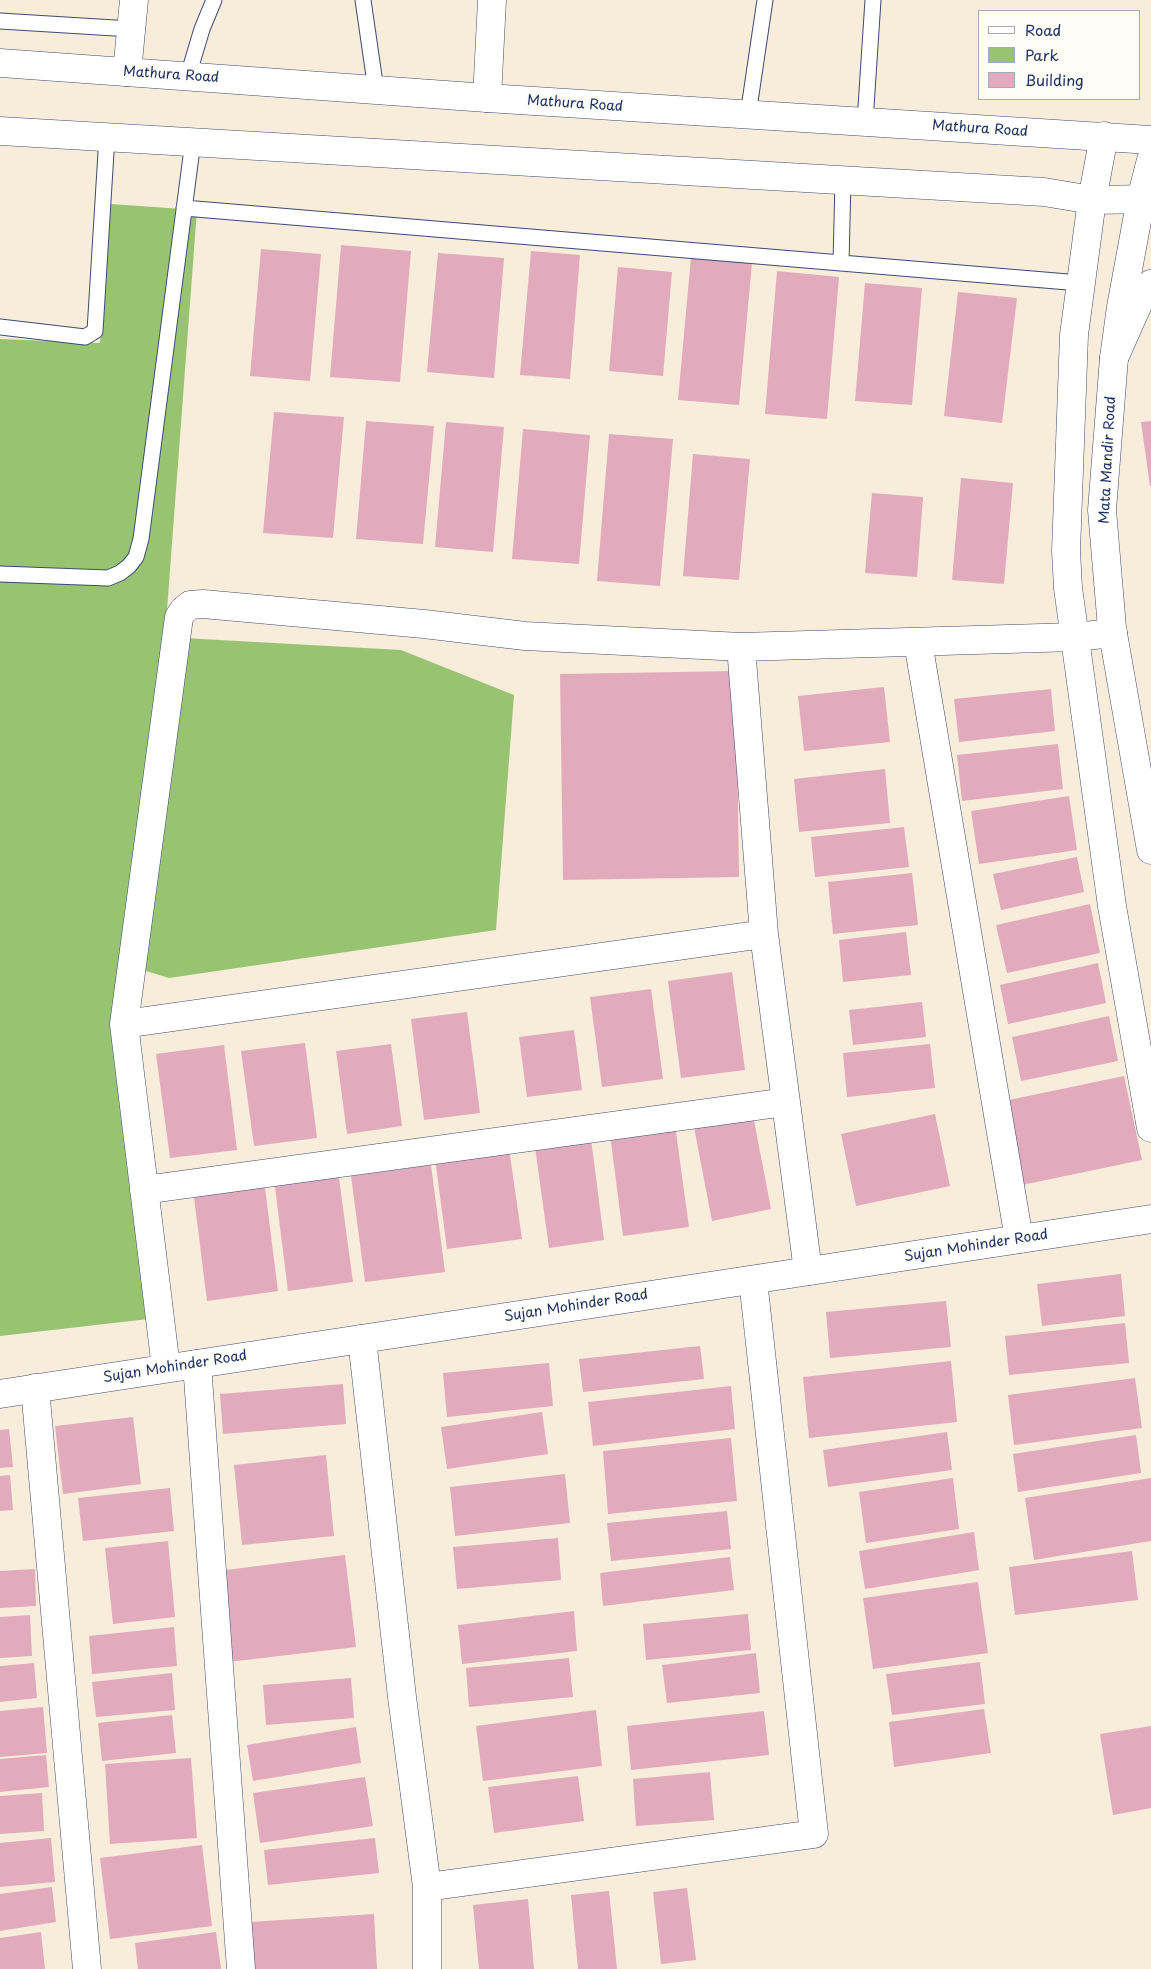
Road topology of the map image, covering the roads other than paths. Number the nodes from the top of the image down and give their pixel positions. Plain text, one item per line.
1 (134, 0) edge
2 (214, 0) edge
3 (363, 0) edge
4 (492, 0) edge
5 (765, 0) edge
6 (873, 0) edge
7 (0, 21) edge
8 (131, 29) junction
9 (0, 63) edge
10 (127, 72) junction
11 (188, 76) junction
12 (376, 90) junction
13 (487, 98) junction
14 (748, 115) junction
15 (865, 122) junction
16 (0, 131) edge
17 (107, 136) junction
18 (1104, 136) junction
19 (1151, 140) edge
20 (193, 141) junction
21 (1151, 160) edge
22 (843, 180) junction
23 (1146, 199) edge
24 (1092, 200) junction
25 (184, 208) junction
26 (841, 263) junction
27 (1080, 283) junction
28 (1151, 284) edge
29 (0, 327) edge
30 (1114, 358) junction
31 (0, 574) edge
32 (1113, 632) junction
33 (1075, 637) junction
34 (918, 642) junction
35 (741, 647) junction
36 (1151, 850) edge
37 (764, 934) junction
38 (124, 1024) junction
39 (786, 1102) junction
40 (1151, 1128) edge
41 (144, 1190) junction
42 (1151, 1219) edge
43 (1019, 1239) junction
44 (808, 1271) junction
45 (753, 1280) junction
46 (362, 1339) junction
47 (197, 1364) junction
48 (166, 1368) junction
49 (35, 1388) junction
50 (0, 1394) edge
51 (428, 1887) junction
52 (87, 1969) edge
53 (241, 1969) edge
54 (427, 1969) edge

1 - 8 main road
2 - 11 lane
3 - 12 lane
4 - 13 main road
5 - 14 lane
6 - 15 lane
7 - 8 lane
8 - 10 main road
9 - 10 main road, Mathura Road
10 - 11 main road, Mathura Road
11 - 12 main road, Mathura Road
12 - 13 main road, Mathura Road
13 - 14 main road, Mathura Road
14 - 15 main road, Mathura Road
15 - 18 main road, Mathura Road
16 - 17 main road
17 - 20 main road
17 - 29 lane
18 - 19 main road, Mathura Road
18 - 24 main road
20 - 22 main road
20 - 25 lane
21 - 23 main road, Mata Mandir Road
22 - 24 main road
22 - 26 lane
23 - 24 main road
23 - 30 main road, Mata Mandir Road
24 - 27 main road
25 - 26 lane
25 - 31 lane
26 - 27 lane
27 - 33 main road
28 - 30 main road
30 - 32 main road, Mata Mandir Road
32 - 33 main road
32 - 36 main road, Mata Mandir Road
33 - 34 main road
33 - 40 main road
34 - 35 main road
34 - 43 main road
35 - 37 main road
35 - 38 main road
37 - 38 main road
37 - 39 main road
38 - 41 main road
39 - 41 main road
39 - 44 main road
41 - 48 main road
42 - 43 main road, Sujan Mohinder Road
43 - 44 main road, Sujan Mohinder Road
44 - 45 main road, Sujan Mohinder Road
45 - 46 main road, Sujan Mohinder Road
45 - 51 main road
46 - 47 main road, Sujan Mohinder Road
46 - 51 main road
47 - 48 main road, Sujan Mohinder Road
47 - 53 main road
48 - 49 main road, Sujan Mohinder Road
49 - 50 main road, Sujan Mohinder Road
49 - 52 main road
51 - 54 main road

